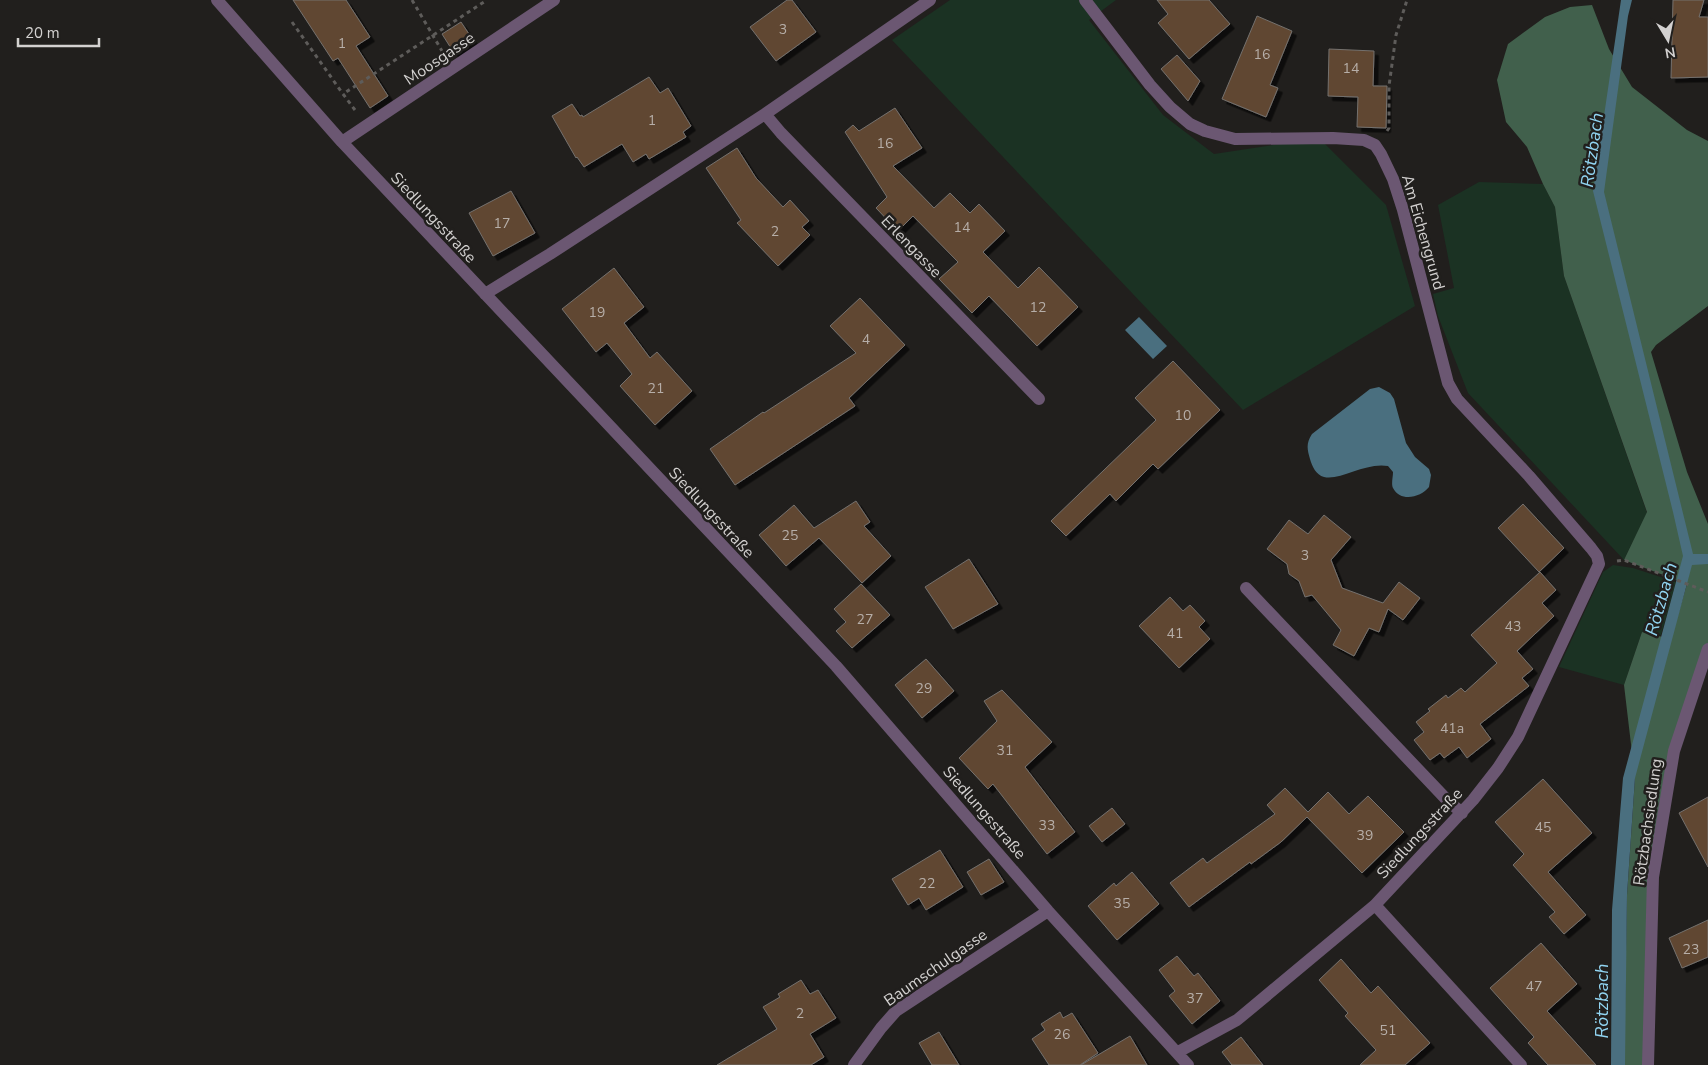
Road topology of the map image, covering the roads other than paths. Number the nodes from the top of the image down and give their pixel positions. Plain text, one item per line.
1 (217, 0) edge
2 (554, 0) edge
3 (930, 0) edge
4 (1085, 0) edge
5 (765, 114) junction
6 (342, 142) junction
7 (484, 294) junction
8 (1038, 399) dead end
9 (1600, 564) joint
10 (1246, 588) dead end
11 (1708, 649) edge
12 (1462, 813) junction
13 (1375, 905) junction
14 (1048, 911) junction
15 (1178, 1052) junction
16 (854, 1065) edge
17 (1188, 1065) edge
18 (1521, 1065) edge
19 (1648, 1065) edge

1 - 6 street, Siedlungsstraße
2 - 6 street, Moosgasse
3 - 5 street
4 - 9 street, Am Eichengrund
5 - 7 street
5 - 8 street, Erlengasse
6 - 7 street, Siedlungsstraße
7 - 14 street, Siedlungsstraße
9 - 12 street, Siedlungsstraße
10 - 12 street
11 - 19 street, Rötzbachsiedlung
12 - 13 street, Siedlungsstraße
13 - 15 street, Siedlungsstraße
13 - 18 street
14 - 15 street, Siedlungsstraße
14 - 16 street, Baumschulgasse
15 - 17 street, Siedlungsstraße

